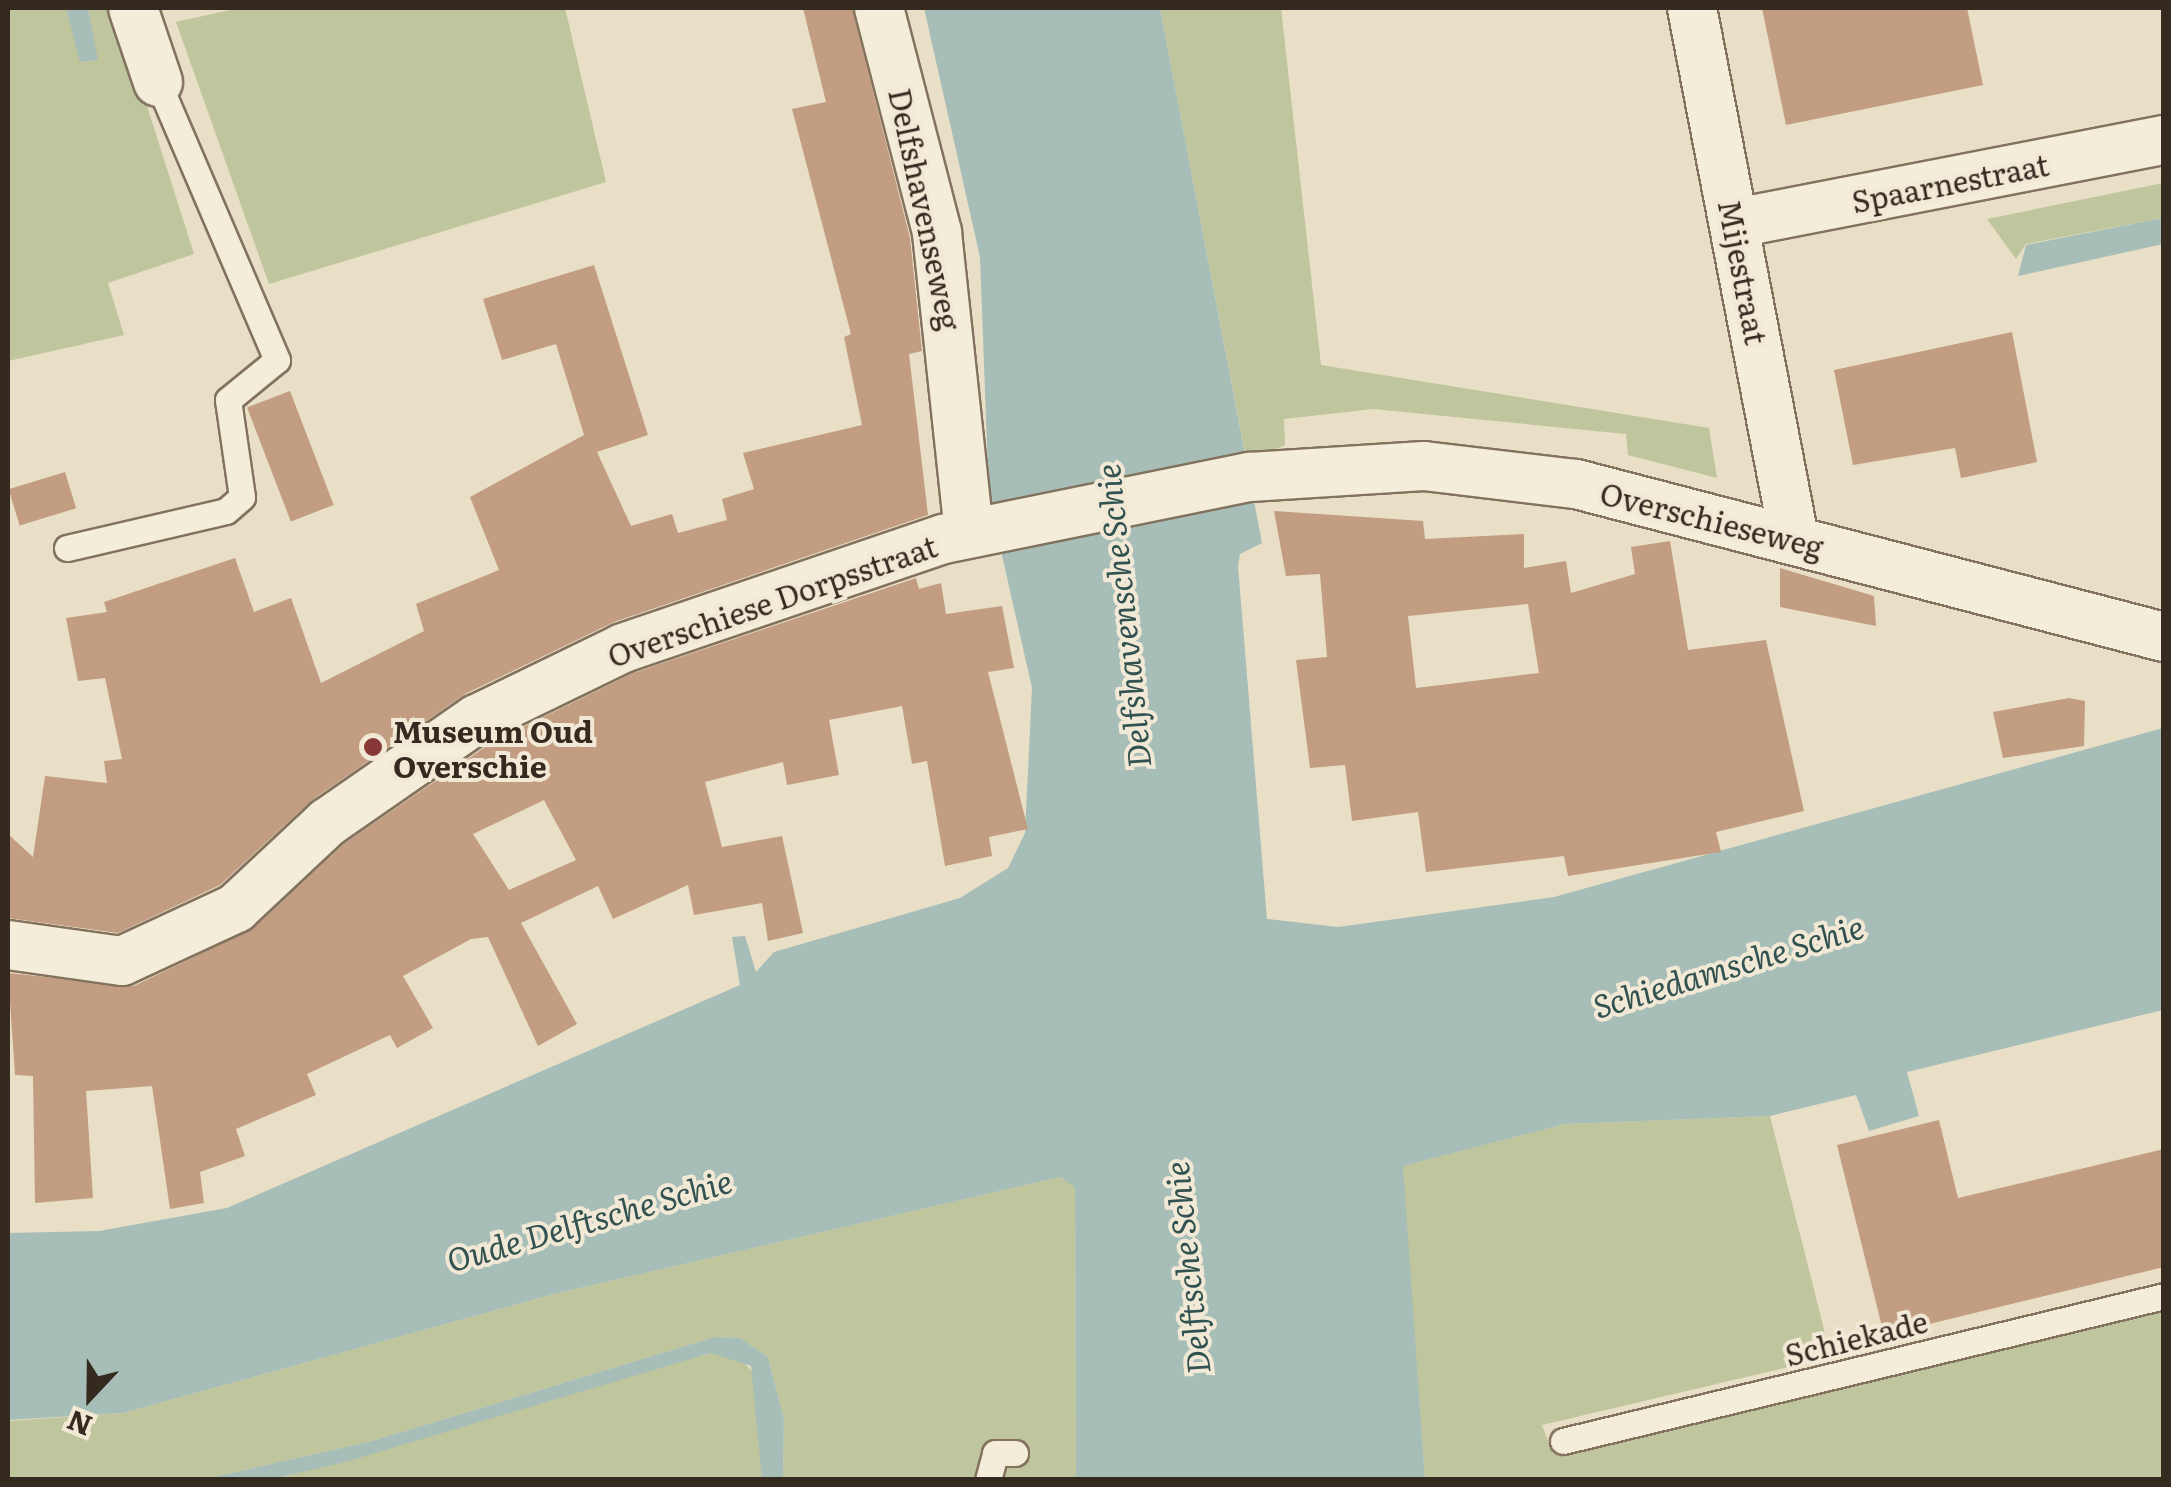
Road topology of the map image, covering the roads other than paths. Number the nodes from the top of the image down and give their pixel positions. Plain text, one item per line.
1 (134, 8) edge
2 (879, 8) edge
3 (1692, 8) edge
4 (158, 82) joint
5 (2164, 140) edge
6 (1736, 223) junction
7 (981, 530) junction
8 (1794, 538) junction
9 (66, 548) dead end
10 (2164, 638) edge
11 (8, 946) edge
12 (2164, 1296) edge
13 (1563, 1441) dead end
14 (1015, 1453) dead end
15 (988, 1480) edge

1 - 4 street
2 - 7 street, Delfshavenseweg
3 - 6 street, Mijestraat
4 - 9 lane
5 - 6 street, Spaarnestraat
6 - 8 street, Mijestraat
7 - 8 street, Overschieseweg
7 - 11 street, Overschiese Dorpsstraat
8 - 10 street, Overschieseweg
12 - 13 lane, Schiekade
14 - 15 lane

